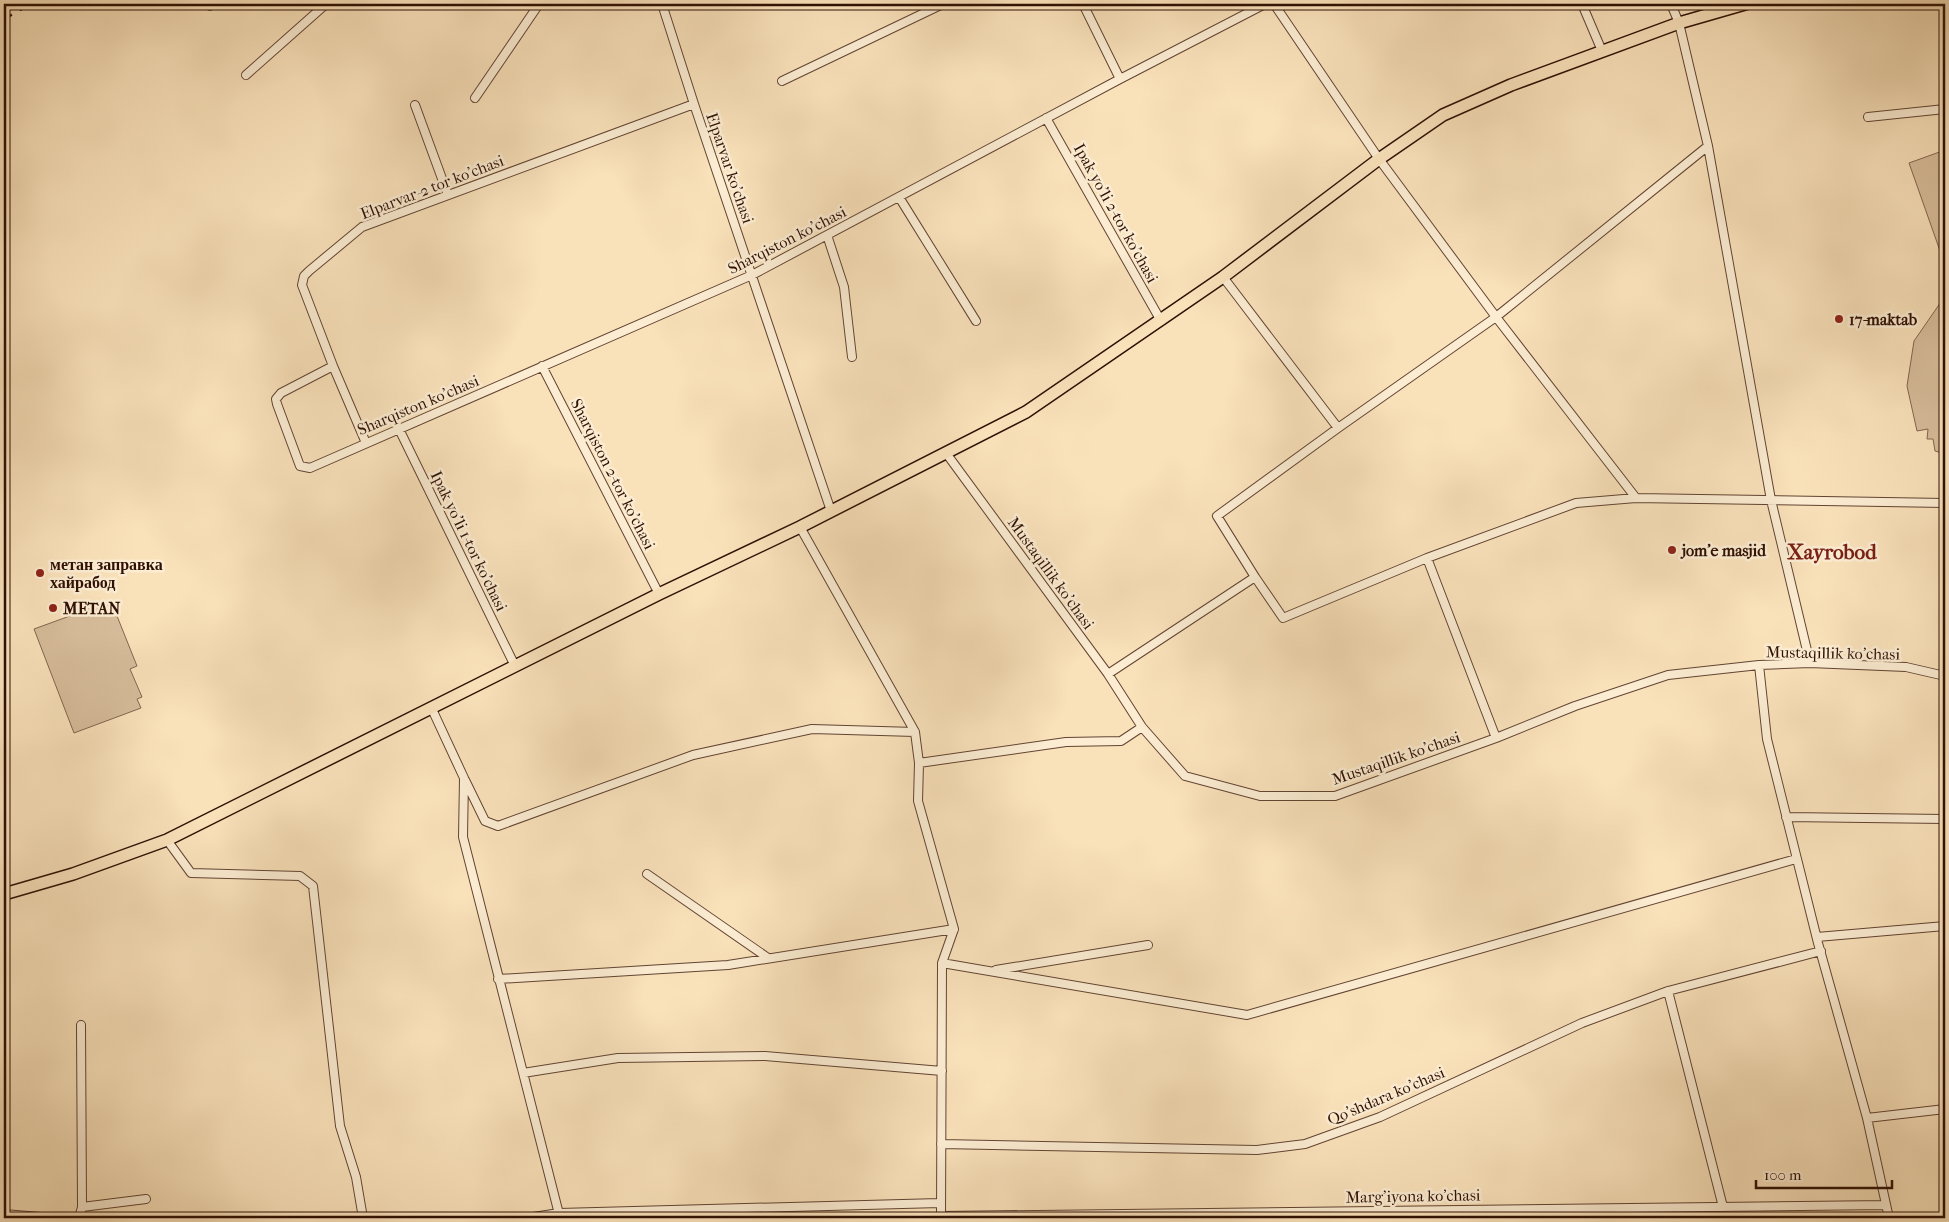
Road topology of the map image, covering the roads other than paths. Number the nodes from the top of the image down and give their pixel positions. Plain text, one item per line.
1 (326, 4) edge
2 (539, 4) edge
3 (662, 4) edge
4 (943, 4) edge
5 (1083, 4) edge
6 (1265, 4) edge
7 (1274, 4) edge
8 (1582, 4) edge
9 (1671, 4) edge
10 (1745, 4) edge
11 (1679, 23) junction
12 (1602, 51) junction
13 (246, 75) dead end
14 (1120, 79) junction
15 (782, 81) dead end
16 (475, 98) dead end
17 (694, 104) junction
18 (415, 105) dead end
19 (1945, 110) edge
20 (1868, 117) dead end
21 (1046, 118) junction
22 (1708, 146) junction
23 (1379, 159) junction
24 (448, 195) junction
25 (899, 197) junction
26 (827, 235) junction
27 (752, 275) junction
28 (1223, 278) junction
29 (1496, 317) junction
30 (976, 321) dead end
31 (1161, 321) junction
32 (852, 356) dead end
33 (333, 366) junction
34 (542, 366) junction
35 (1338, 428) junction
36 (399, 429) junction
37 (366, 443) junction
38 (946, 454) junction
39 (1636, 498) junction
40 (1771, 500) junction
41 (1945, 503) edge
42 (831, 511) junction
43 (800, 527) junction
44 (1427, 558) junction
45 (1255, 577) junction
46 (660, 594) junction
47 (1810, 663) junction
48 (1759, 665) junction
49 (515, 666) junction
50 (1108, 674) junction
51 (1945, 676) edge
52 (431, 707) junction
53 (1142, 727) junction
54 (915, 732) junction
55 (1496, 738) junction
56 (919, 763) junction
57 (464, 778) junction
58 (1786, 817) junction
59 (1945, 819) edge
60 (167, 840) junction
61 (1796, 859) junction
62 (647, 874) dead end
63 (4, 894) edge
64 (1945, 926) edge
65 (954, 929) junction
66 (1817, 937) junction
67 (1148, 945) dead end
68 (1821, 951) junction
69 (768, 958) junction
70 (942, 963) junction
71 (989, 971) junction
72 (498, 979) junction
73 (1668, 991) junction
74 (81, 1025) dead end
75 (942, 1071) junction
76 (523, 1073) junction
77 (1945, 1109) edge
78 (1867, 1118) junction
79 (940, 1144) junction
80 (146, 1199) dead end
81 (940, 1203) junction
82 (1886, 1205) junction
83 (82, 1206) junction
84 (1723, 1207) junction
85 (4, 1214) edge
86 (559, 1216) edge
87 (941, 1217) edge
88 (52, 1218) edge
89 (79, 1218) edge
90 (363, 1218) edge
91 (527, 1218) edge
92 (1890, 1218) edge

1 - 13 street
2 - 16 street
3 - 17 street, Elparvar ko'chasi
4 - 15 street
5 - 14 street
6 - 14 street, Sharqiston ko'chasi
7 - 23 street
8 - 12 street
9 - 11 street
10 - 11 main road
11 - 12 main road
11 - 22 street
12 - 23 main road
14 - 21 street, Sharqiston ko'chasi
17 - 24 street, Elparvar-2 tor ko'chasi
17 - 27 street, Elparvar ko'chasi
18 - 24 street
19 - 20 street
21 - 25 street, Sharqiston ko'chasi
21 - 31 street, Ipak yo'li 2-tor ko'chasi
22 - 29 street
22 - 40 street
23 - 28 main road
23 - 29 street
24 - 33 street, Elparvar-2 tor ko'chasi
25 - 26 street, Sharqiston ko'chasi
25 - 30 street
26 - 27 street, Sharqiston ko'chasi
26 - 32 street
27 - 34 street, Sharqiston ko'chasi
27 - 42 street, Elparvar ko'chasi
28 - 31 main road
28 - 35 street
29 - 35 street
29 - 39 street
31 - 38 main road
33 - 37 street, Elparvar-2 tor ko'chasi
33 - 37 street, Sharqiston ko'chasi
34 - 36 street, Sharqiston ko'chasi
34 - 46 street, Sharqiston 2-tor ko'chasi
35 - 45 street
36 - 37 street, Sharqiston ko'chasi
36 - 49 street, Ipak yo'li 1-tor ko'chasi
38 - 42 main road
38 - 50 street, Mustaqillik ko'chasi
39 - 40 street
39 - 44 street
40 - 41 street
40 - 47 street
42 - 43 main road
43 - 46 main road
43 - 54 street
44 - 45 street
44 - 55 street
45 - 50 street
46 - 49 main road
47 - 48 street, Mustaqillik ko'chasi
47 - 51 street, Mustaqillik ko'chasi
48 - 55 street, Mustaqillik ko'chasi
48 - 58 street
49 - 52 main road
50 - 53 street, Mustaqillik ko'chasi
52 - 57 street
52 - 60 main road
53 - 55 street, Mustaqillik ko'chasi
53 - 56 street
54 - 56 street
54 - 57 street
56 - 65 street
57 - 72 street
58 - 59 street
58 - 61 street
60 - 63 main road
60 - 90 street
61 - 66 street
61 - 71 street
62 - 69 street
64 - 66 street
65 - 69 street
65 - 70 street
66 - 68 street
67 - 71 street
68 - 73 street, Qo'shdara ko'chasi
68 - 78 street
69 - 72 street
70 - 71 street
70 - 75 street
72 - 76 street
73 - 79 street, Qo'shdara ko'chasi
73 - 84 street
74 - 83 street
75 - 76 street
75 - 79 street
76 - 86 street
77 - 78 street
78 - 82 street
79 - 81 street
80 - 83 street
81 - 86 street
81 - 87 street
82 - 84 street, Marg'iyona ko'chasi
82 - 92 street
83 - 89 street
84 - 87 street, Marg'iyona ko'chasi
85 - 88 street
86 - 91 street

